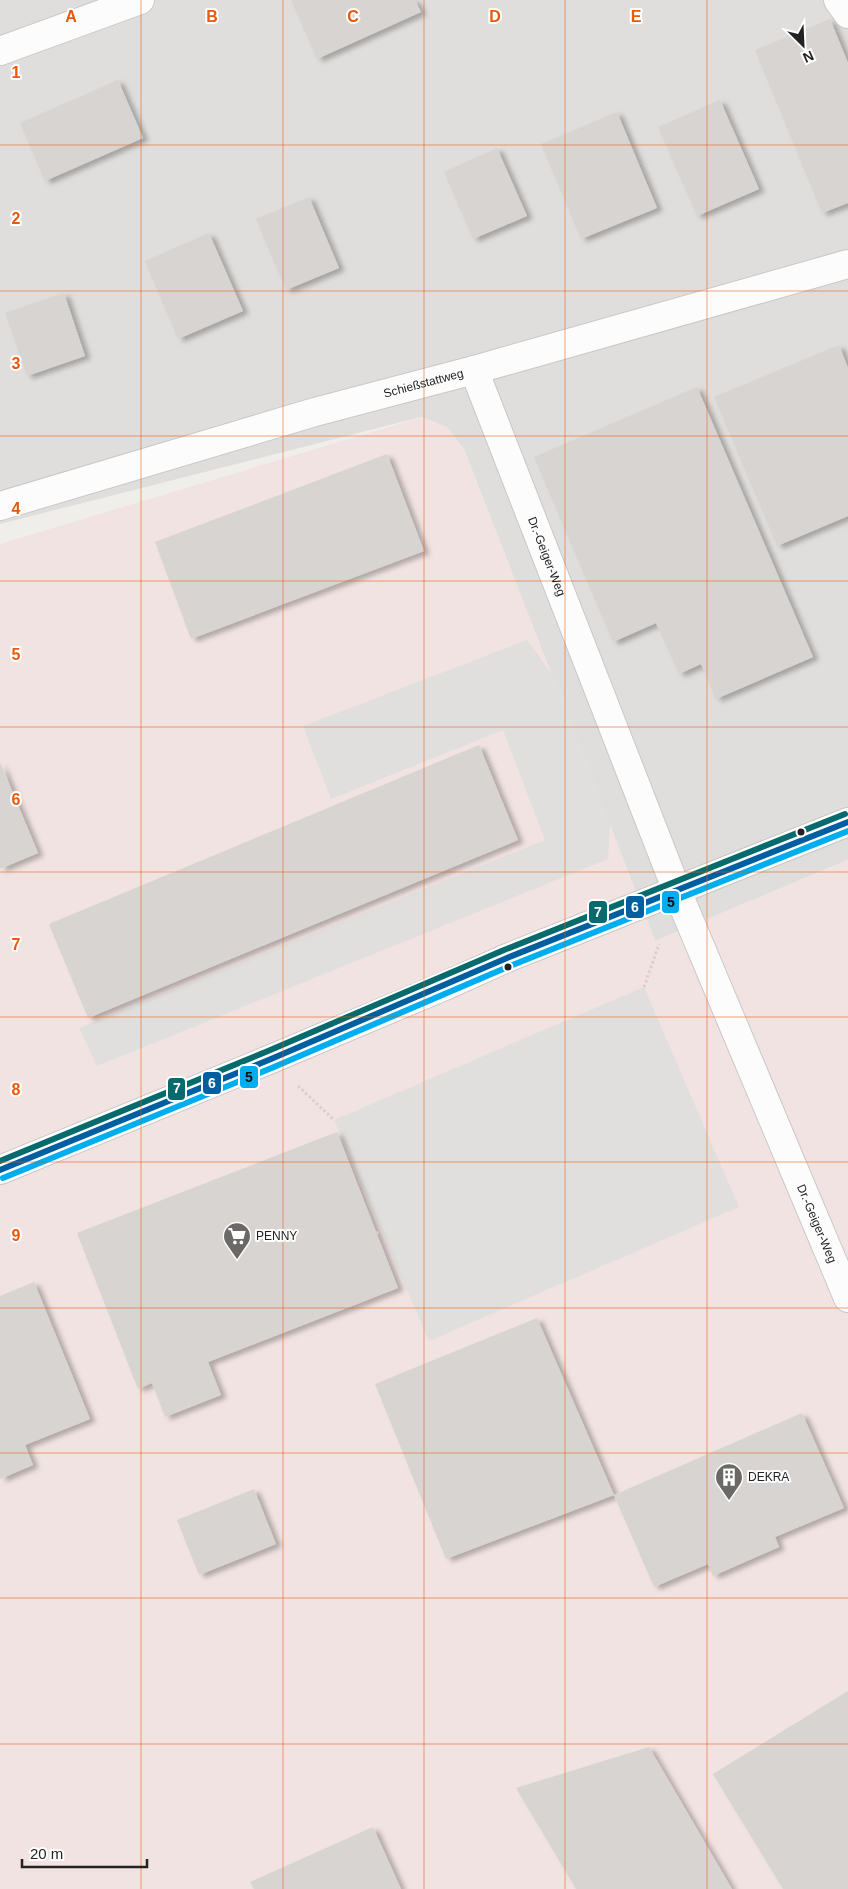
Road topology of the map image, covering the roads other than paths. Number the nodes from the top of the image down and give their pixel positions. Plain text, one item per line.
1 (140, 0) edge
2 (838, 0) edge
3 (848, 14) edge
4 (0, 52) edge
5 (848, 264) edge
6 (474, 370) junction
7 (0, 506) edge
8 (848, 822) edge
9 (677, 891) junction
10 (0, 1170) edge
11 (848, 1298) edge

1 - 4 street
2 - 3 street
5 - 6 street, Schießstattweg
6 - 7 street, Schießstattweg
6 - 9 street, Dr.-Geiger-Weg
8 - 9 street
9 - 10 street
9 - 11 street, Dr.-Geiger-Weg

